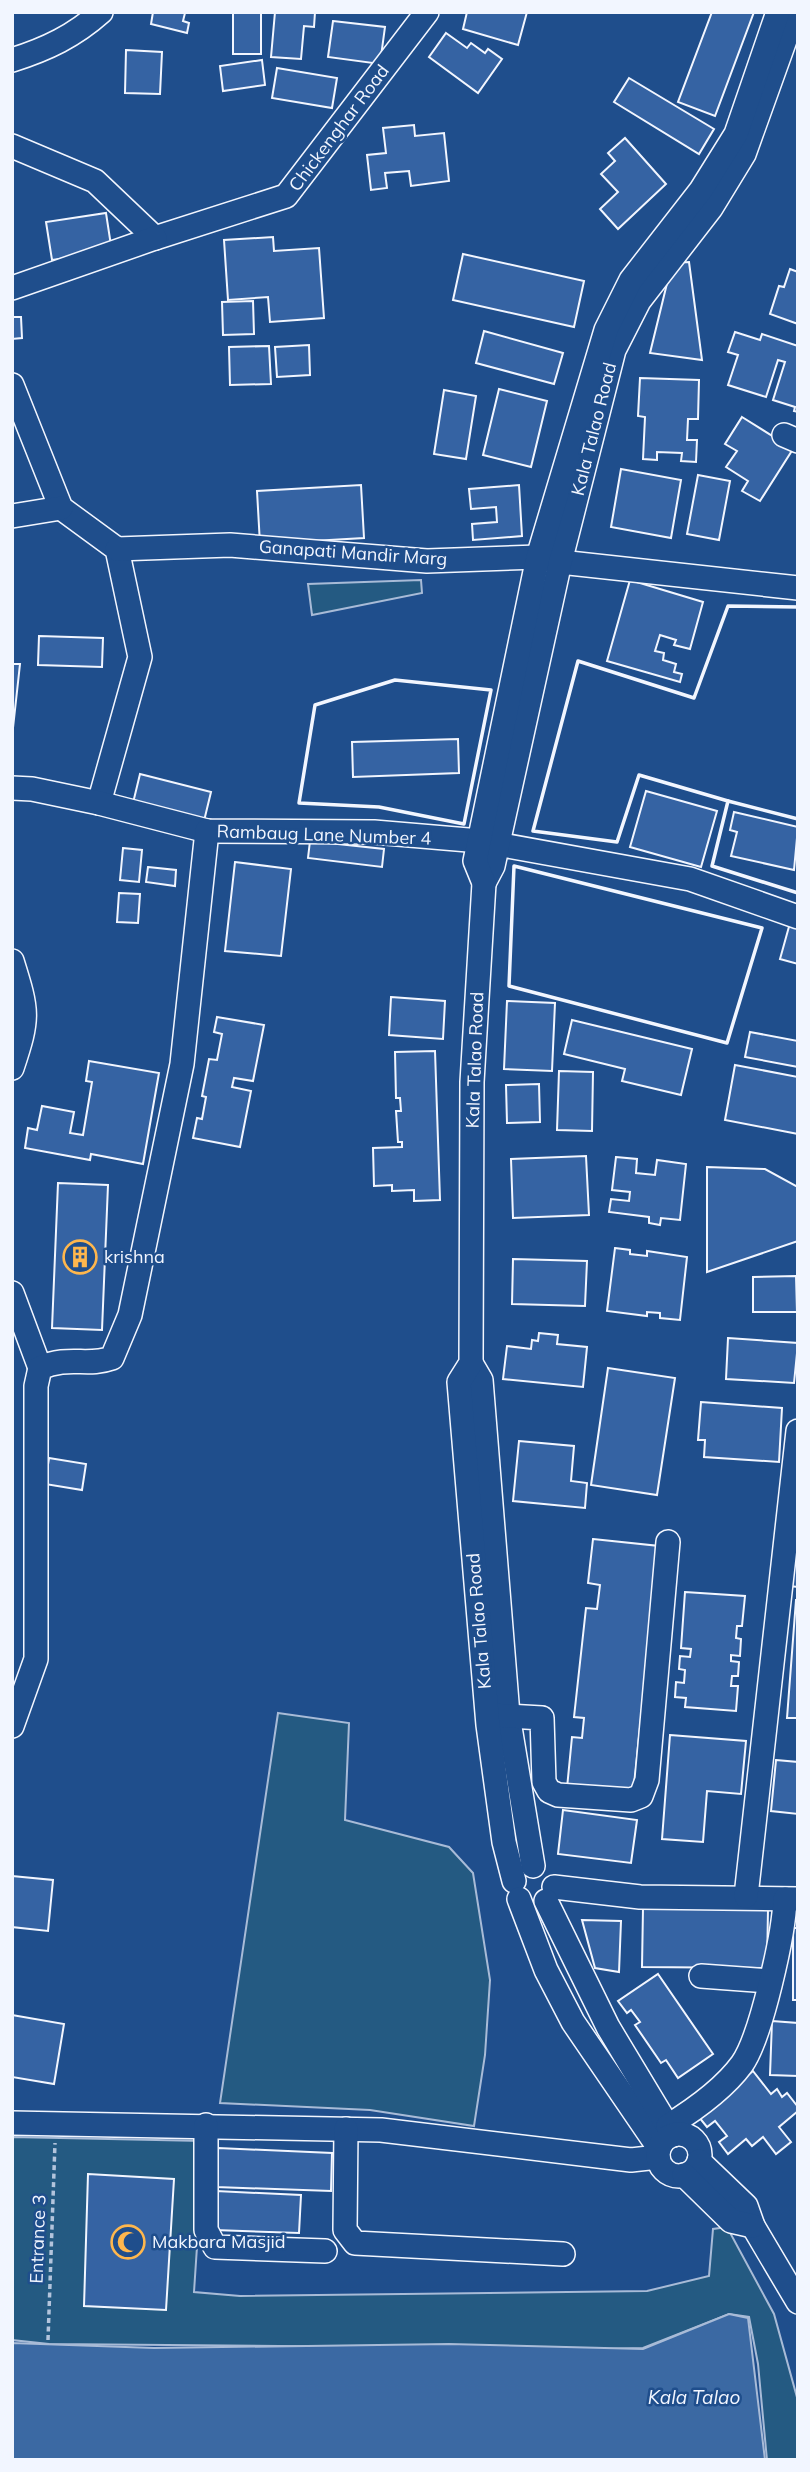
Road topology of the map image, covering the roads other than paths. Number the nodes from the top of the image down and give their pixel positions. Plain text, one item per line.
1 (101, 12) edge
2 (426, 12) edge
3 (778, 12) edge
4 (795, 12) edge
5 (12, 60) edge
6 (12, 146) edge
7 (155, 238) junction
8 (12, 288) edge
9 (12, 385) edge
10 (61, 508) junction
11 (12, 516) edge
12 (117, 549) junction
13 (549, 560) junction
14 (798, 588) edge
15 (12, 788) edge
16 (99, 803) junction
17 (207, 831) junction
18 (489, 844) junction
19 (798, 918) edge
20 (12, 961) edge
21 (12, 1068) edge
22 (12, 1293) edge
23 (40, 1368) junction
24 (798, 1431) edge
25 (667, 1542) dead end
26 (498, 1715) junction
27 (12, 1726) edge
28 (533, 1866) junction
29 (517, 1890) junction
30 (550, 1894) junction
31 (746, 1896) junction
32 (791, 1899) edge
33 (574, 1958) junction
34 (546, 1970) junction
35 (701, 1976) dead end
36 (769, 1981) junction
37 (12, 2123) edge
38 (206, 2125) junction
39 (339, 2129) junction
40 (664, 2142) junction
41 (692, 2168) junction
42 (334, 2218) dead end
43 (325, 2251) dead end
44 (563, 2254) dead end
45 (798, 2302) edge

1 - 5 street
2 - 7 street, Chickenghar Road
3 - 13 street, Kala Talao Road
4 - 13 street, Kala Talao Road
6 - 7 street
7 - 8 street, Chickenghar Road
9 - 10 street
10 - 11 street
10 - 12 street
12 - 13 street, Ganapati Mandir Marg
12 - 16 street
13 - 14 street, Ganapati Mandir Marg
13 - 18 street, Kala Talao Road
15 - 16 street, Rambaug Lane Number 4
16 - 17 street, Rambaug Lane Number 4
17 - 18 street, Rambaug Lane Number 4
17 - 23 street
18 - 19 street, Rambaug Lane Number 4
18 - 26 street, Kala Talao Road
20 - 21 street
22 - 23 street
23 - 27 street
24 - 31 street
25 - 26 street
26 - 28 street, Kala Talao Road
26 - 29 street, Kala Talao Road
28 - 29 street
28 - 30 street
29 - 30 street
29 - 34 street, Kala Talao Road
30 - 31 street
30 - 33 street
31 - 32 street
32 - 36 street
33 - 34 street
33 - 40 street
34 - 40 street, Kala Talao Road
35 - 36 street
36 - 40 street
37 - 38 street
38 - 39 street
38 - 43 street
39 - 40 street
39 - 42 street
39 - 44 street
40 - 41 street
40 - 41 street
41 - 45 street

